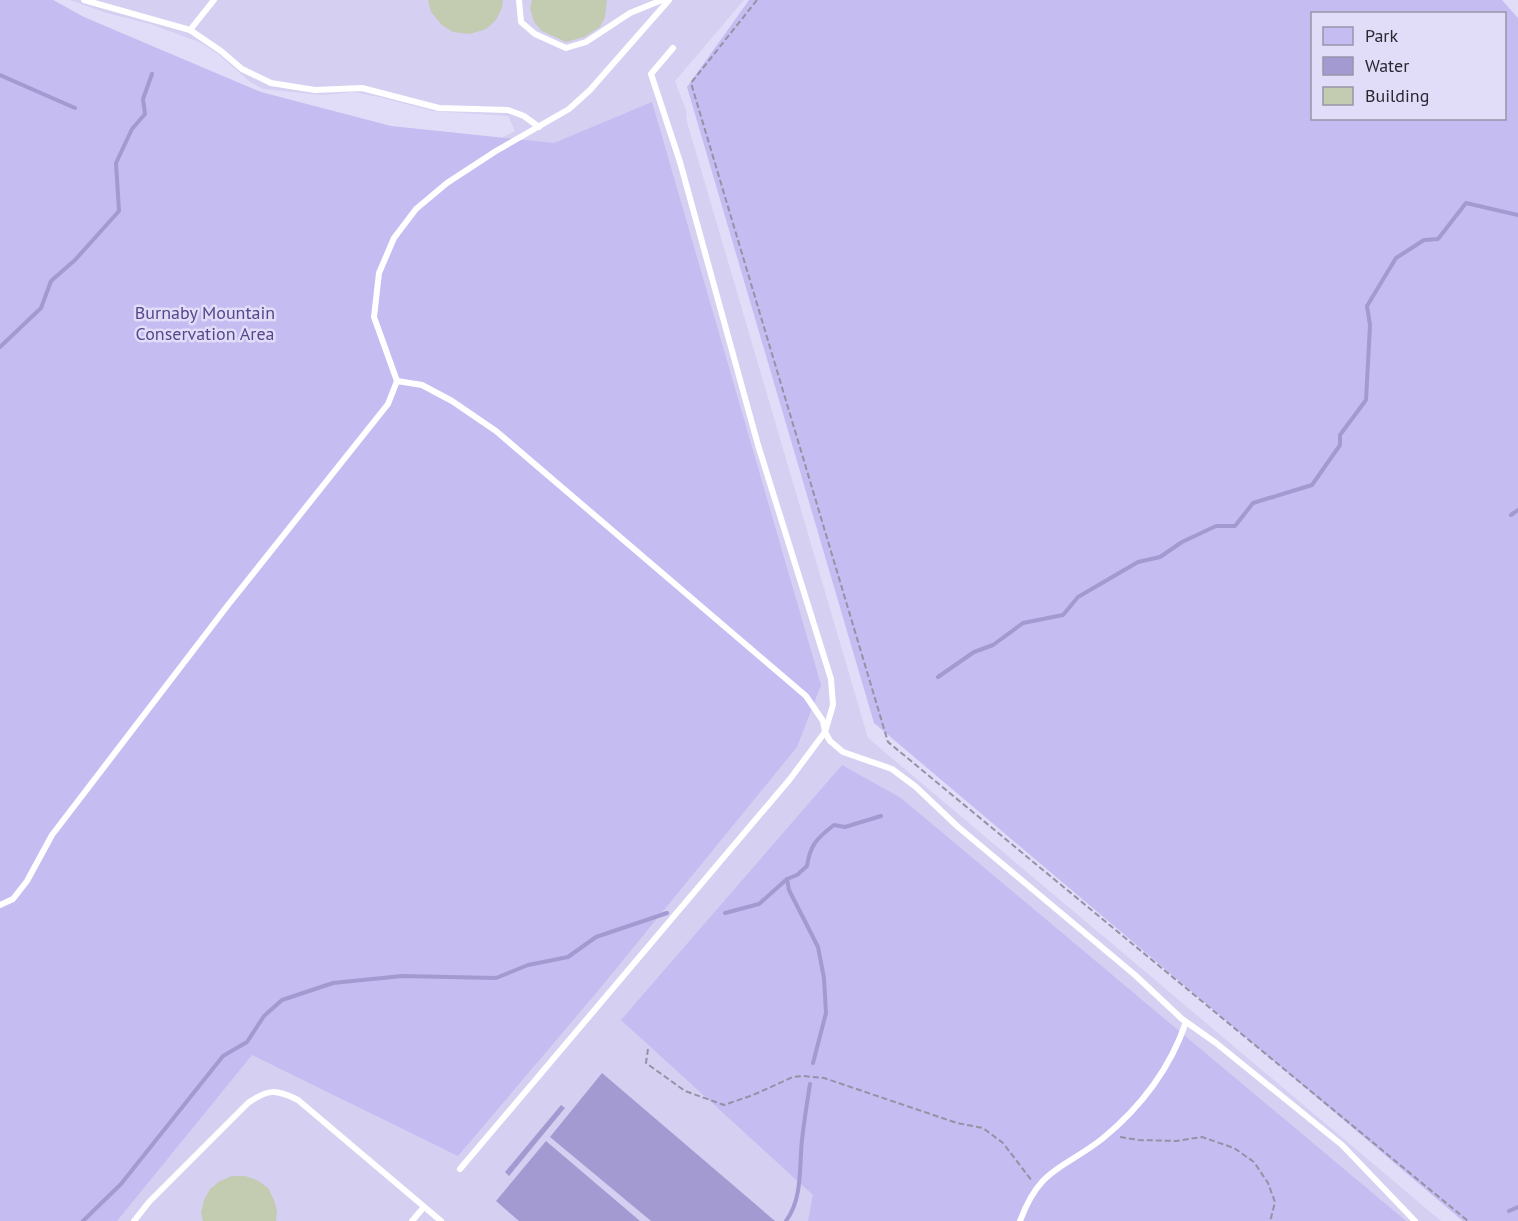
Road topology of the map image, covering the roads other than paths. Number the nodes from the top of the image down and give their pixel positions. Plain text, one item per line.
1 (84, 0) edge
2 (214, 0) edge
3 (519, 0) edge
4 (662, 0) edge
5 (669, 0) edge
6 (190, 30) junction
7 (673, 48) dead end
8 (539, 127) junction
9 (397, 381) junction
10 (825, 732) junction
11 (0, 905) edge
12 (1186, 1022) junction
13 (460, 1169) dead end
14 (424, 1207) junction
15 (134, 1221) edge
16 (412, 1221) edge
17 (441, 1221) edge
18 (1020, 1221) edge
19 (1415, 1221) edge

1 - 6 lane
2 - 6 lane
3 - 4 lane
5 - 8 lane
6 - 8 lane
7 - 10 lane
8 - 9 lane
9 - 10 lane
9 - 11 lane
10 - 12 lane
10 - 13 lane
12 - 18 lane
12 - 19 lane
14 - 15 lane
14 - 16 lane
14 - 17 lane

